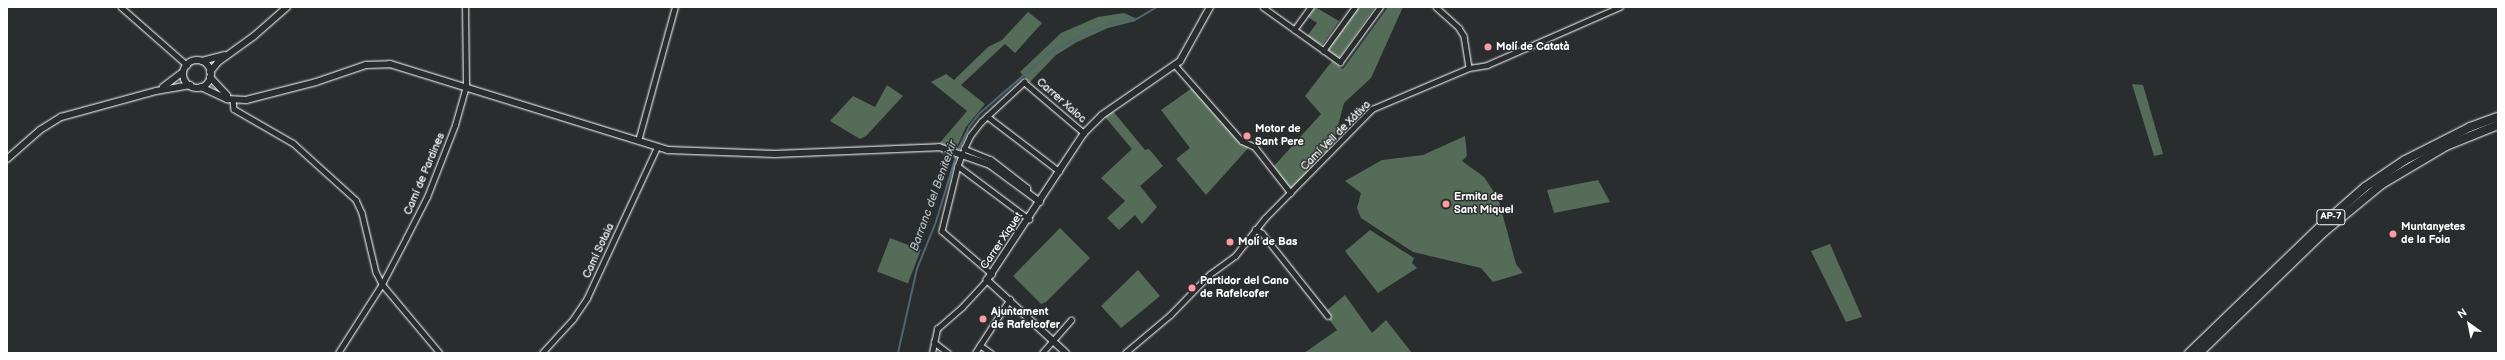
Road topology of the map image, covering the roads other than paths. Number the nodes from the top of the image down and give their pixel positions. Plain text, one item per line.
1 (121, 7) edge
2 (287, 7) edge
3 (465, 7) edge
4 (675, 7) edge
5 (1210, 7) edge
6 (1311, 7) edge
7 (1354, 7) edge
8 (1380, 7) edge
9 (1436, 7) edge
10 (1620, 7) edge
11 (1264, 8) edge
12 (1294, 30) junction
13 (232, 51) junction
14 (1322, 51) junction
15 (201, 61) junction
16 (186, 65) junction
17 (1175, 65) junction
18 (1469, 68) junction
19 (183, 72) junction
20 (210, 74) junction
21 (190, 85) junction
22 (466, 86) junction
23 (201, 87) junction
24 (156, 90) junction
25 (233, 100) junction
26 (2498, 110) edge
27 (987, 116) junction
28 (2498, 116) edge
29 (2498, 125) edge
30 (2470, 127) junction
31 (2498, 130) edge
32 (1084, 133) junction
33 (638, 141) junction
34 (657, 147) junction
35 (962, 152) junction
36 (2430, 154) junction
37 (7, 159) edge
38 (958, 166) junction
39 (1059, 171) junction
40 (1291, 193) junction
41 (1040, 202) junction
42 (1029, 219) junction
43 (1255, 229) junction
44 (992, 274) junction
45 (987, 280) junction
46 (382, 284) junction
47 (1010, 299) junction
48 (1328, 316) dead end
49 (1071, 320) dead end
50 (1053, 341) junction
51 (934, 342) junction
52 (980, 345) junction
53 (338, 353) edge
54 (440, 353) edge
55 (542, 353) edge
56 (932, 353) edge
57 (948, 353) edge
58 (975, 353) edge
59 (991, 353) edge
60 (1042, 353) edge
61 (1066, 353) edge
62 (1125, 353) edge
63 (2189, 353) edge
64 (2199, 353) edge

1 - 16 street
2 - 13 street
3 - 22 street, Camí de Pardines
4 - 33 street
5 - 17 street, Carrer Xiquet
6 - 12 street
7 - 14 street
8 - 14 street
9 - 18 street
10 - 18 street, Camí Vell de Xàtiva
11 - 12 street
12 - 14 street
13 - 15 street
13 - 20 street
15 - 16 street
15 - 20 street
16 - 19 street
17 - 32 street, Carrer Xiquet
17 - 40 street
18 - 40 street, Camí Vell de Xàtiva
19 - 21 street
19 - 24 street
20 - 23 street
20 - 25 street
21 - 23 street
21 - 24 street
22 - 25 street
22 - 33 street
22 - 46 street, Camí de Pardines
23 - 25 street
24 - 37 street
25 - 46 street
26 - 30 highway
27 - 32 street, Carrer Xaloc
27 - 35 street
27 - 39 street
28 - 30 highway, AP-7
29 - 36 highway, AP-7
30 - 63 highway, AP-7
31 - 36 highway
32 - 39 street, Carrer Xiquet
33 - 34 street
34 - 35 street
34 - 55 street, Camí Sotaia
35 - 38 street
35 - 41 street
36 - 64 highway, AP-7
38 - 42 street
38 - 44 street
39 - 41 street, Carrer Xiquet
40 - 43 street, Camí Vell de Xàtiva
41 - 42 street, Carrer Xiquet
42 - 44 street, Carrer Xiquet
43 - 48 street
43 - 62 street, Camí Vell de Xàtiva
44 - 45 street, Carrer Xiquet
45 - 47 street
45 - 51 street, Carrer Xiquet
46 - 53 street, Camí de Pardines
46 - 54 street
47 - 50 street
47 - 52 street
49 - 50 street
50 - 60 street
50 - 61 street
51 - 56 street, Carrer Xiquet
51 - 57 street
52 - 58 street
52 - 59 street

